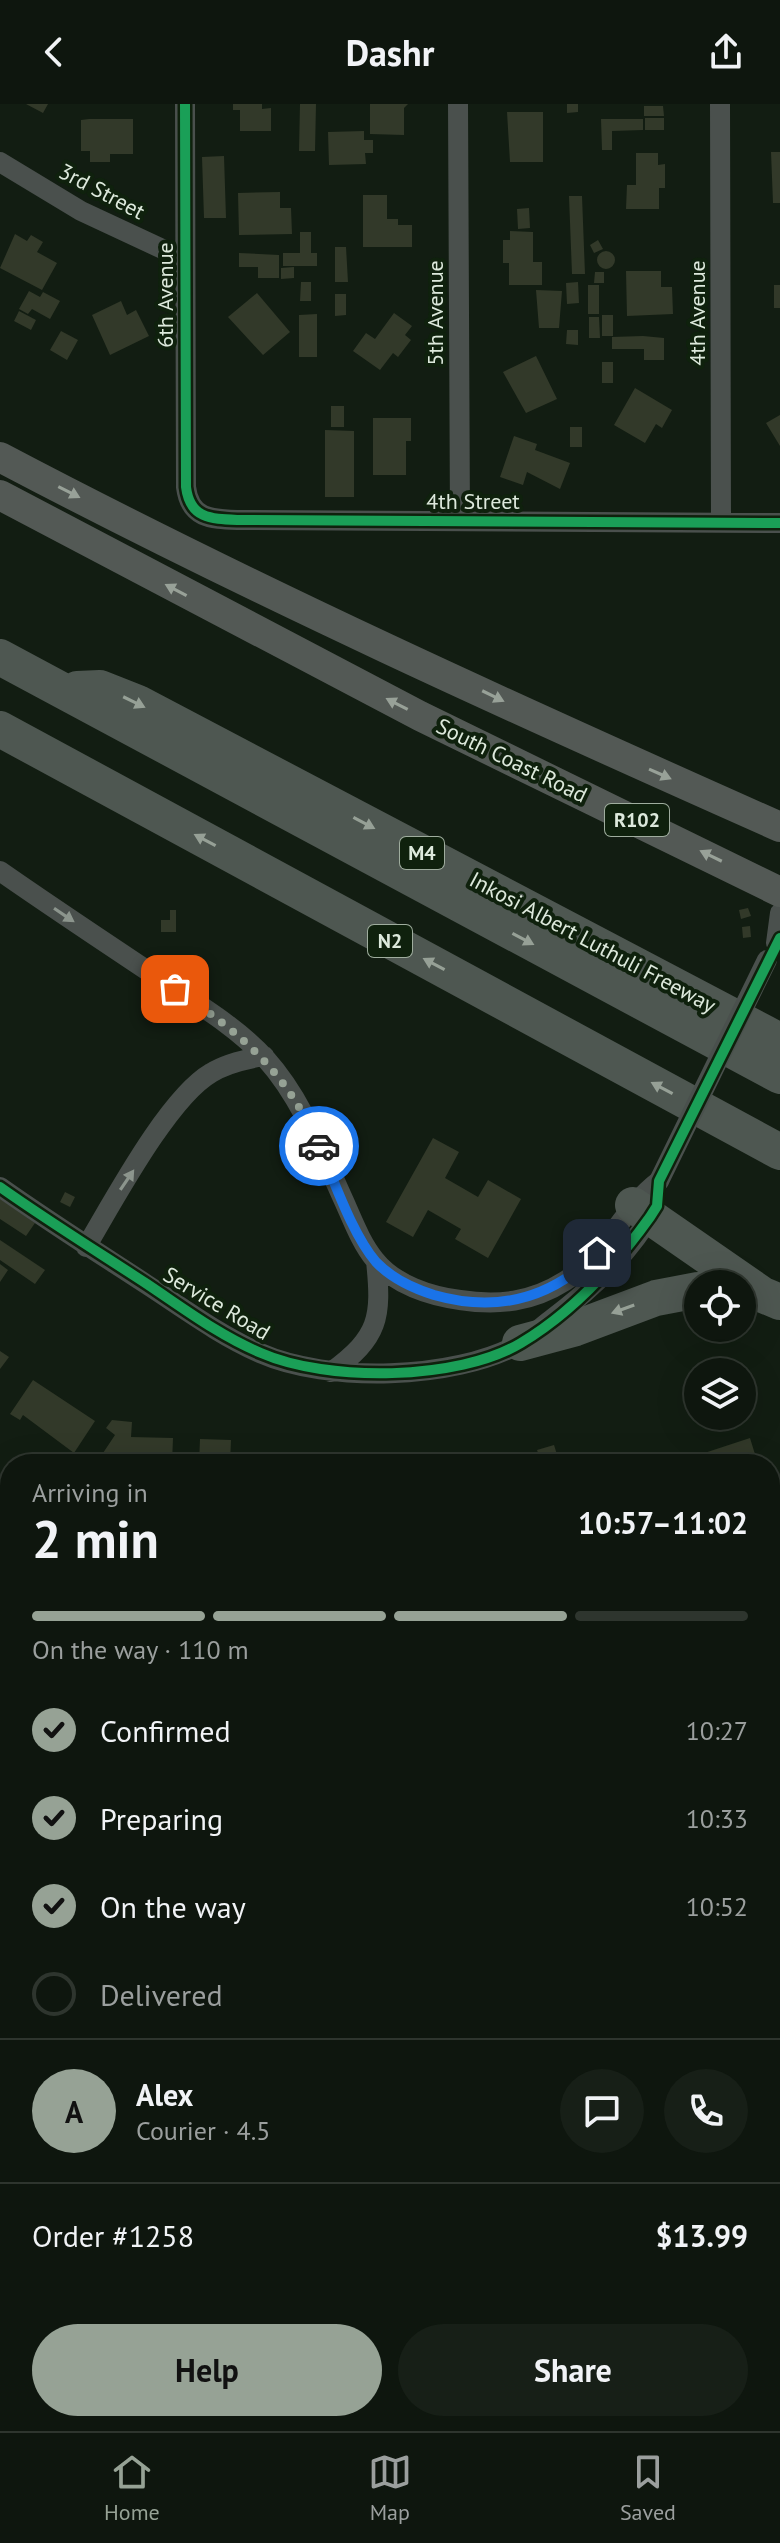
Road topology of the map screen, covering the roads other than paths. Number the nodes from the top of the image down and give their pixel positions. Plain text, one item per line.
1 (185, 104) edge
2 (458, 104) edge
3 (720, 104) edge
4 (0, 162) edge
5 (184, 259) junction
6 (0, 457) edge
7 (186, 487) joint
8 (0, 495) edge
9 (460, 521) junction
10 (721, 522) junction
11 (780, 523) edge
12 (0, 657) edge
13 (59, 691) junction
14 (0, 729) edge
15 (780, 827) edge
16 (0, 871) edge
17 (780, 892) edge
18 (780, 913) edge
19 (774, 947) edge
20 (780, 1041) edge
21 (264, 1056) junction
22 (780, 1076) edge
23 (780, 1152) edge
24 (0, 1187) edge
25 (641, 1211) junction
26 (86, 1247) junction
27 (376, 1261) junction
28 (684, 1293) edge
29 (762, 1297) edge
30 (520, 1343) junction
31 (331, 1372) junction

1 - 5 street, 6th Avenue
2 - 9 street, 5th Avenue
3 - 10 street, 4th Avenue
4 - 5 street, 3rd Street
5 - 7 street, 6th Avenue
6 -> 15 main road, R102
7 - 9 street, 4th Street
17 -> 8 main road, South Coast Road / R102
9 - 10 street, 4th Street
10 - 11 street, 4th Street
12 - 13 highway
13 -> 20 highway, Inkosi Albert Luthuli Freeway / M4
13 -> 22 highway
23 -> 14 highway, N2
16 -> 21 street, Service Road
18 - 19 street, Service Road
19 - 25 street, Service Road, bridge
26 -> 21 street
21 - 27 street, Service Road
24 - 26 street, Service Road
25 - 27 street, Service Road
25 - 29 highway
25 - 30 street, Service Road
26 - 31 street, Service Road
27 - 31 street, Service Road
28 -> 30 highway
30 - 31 street, Service Road

